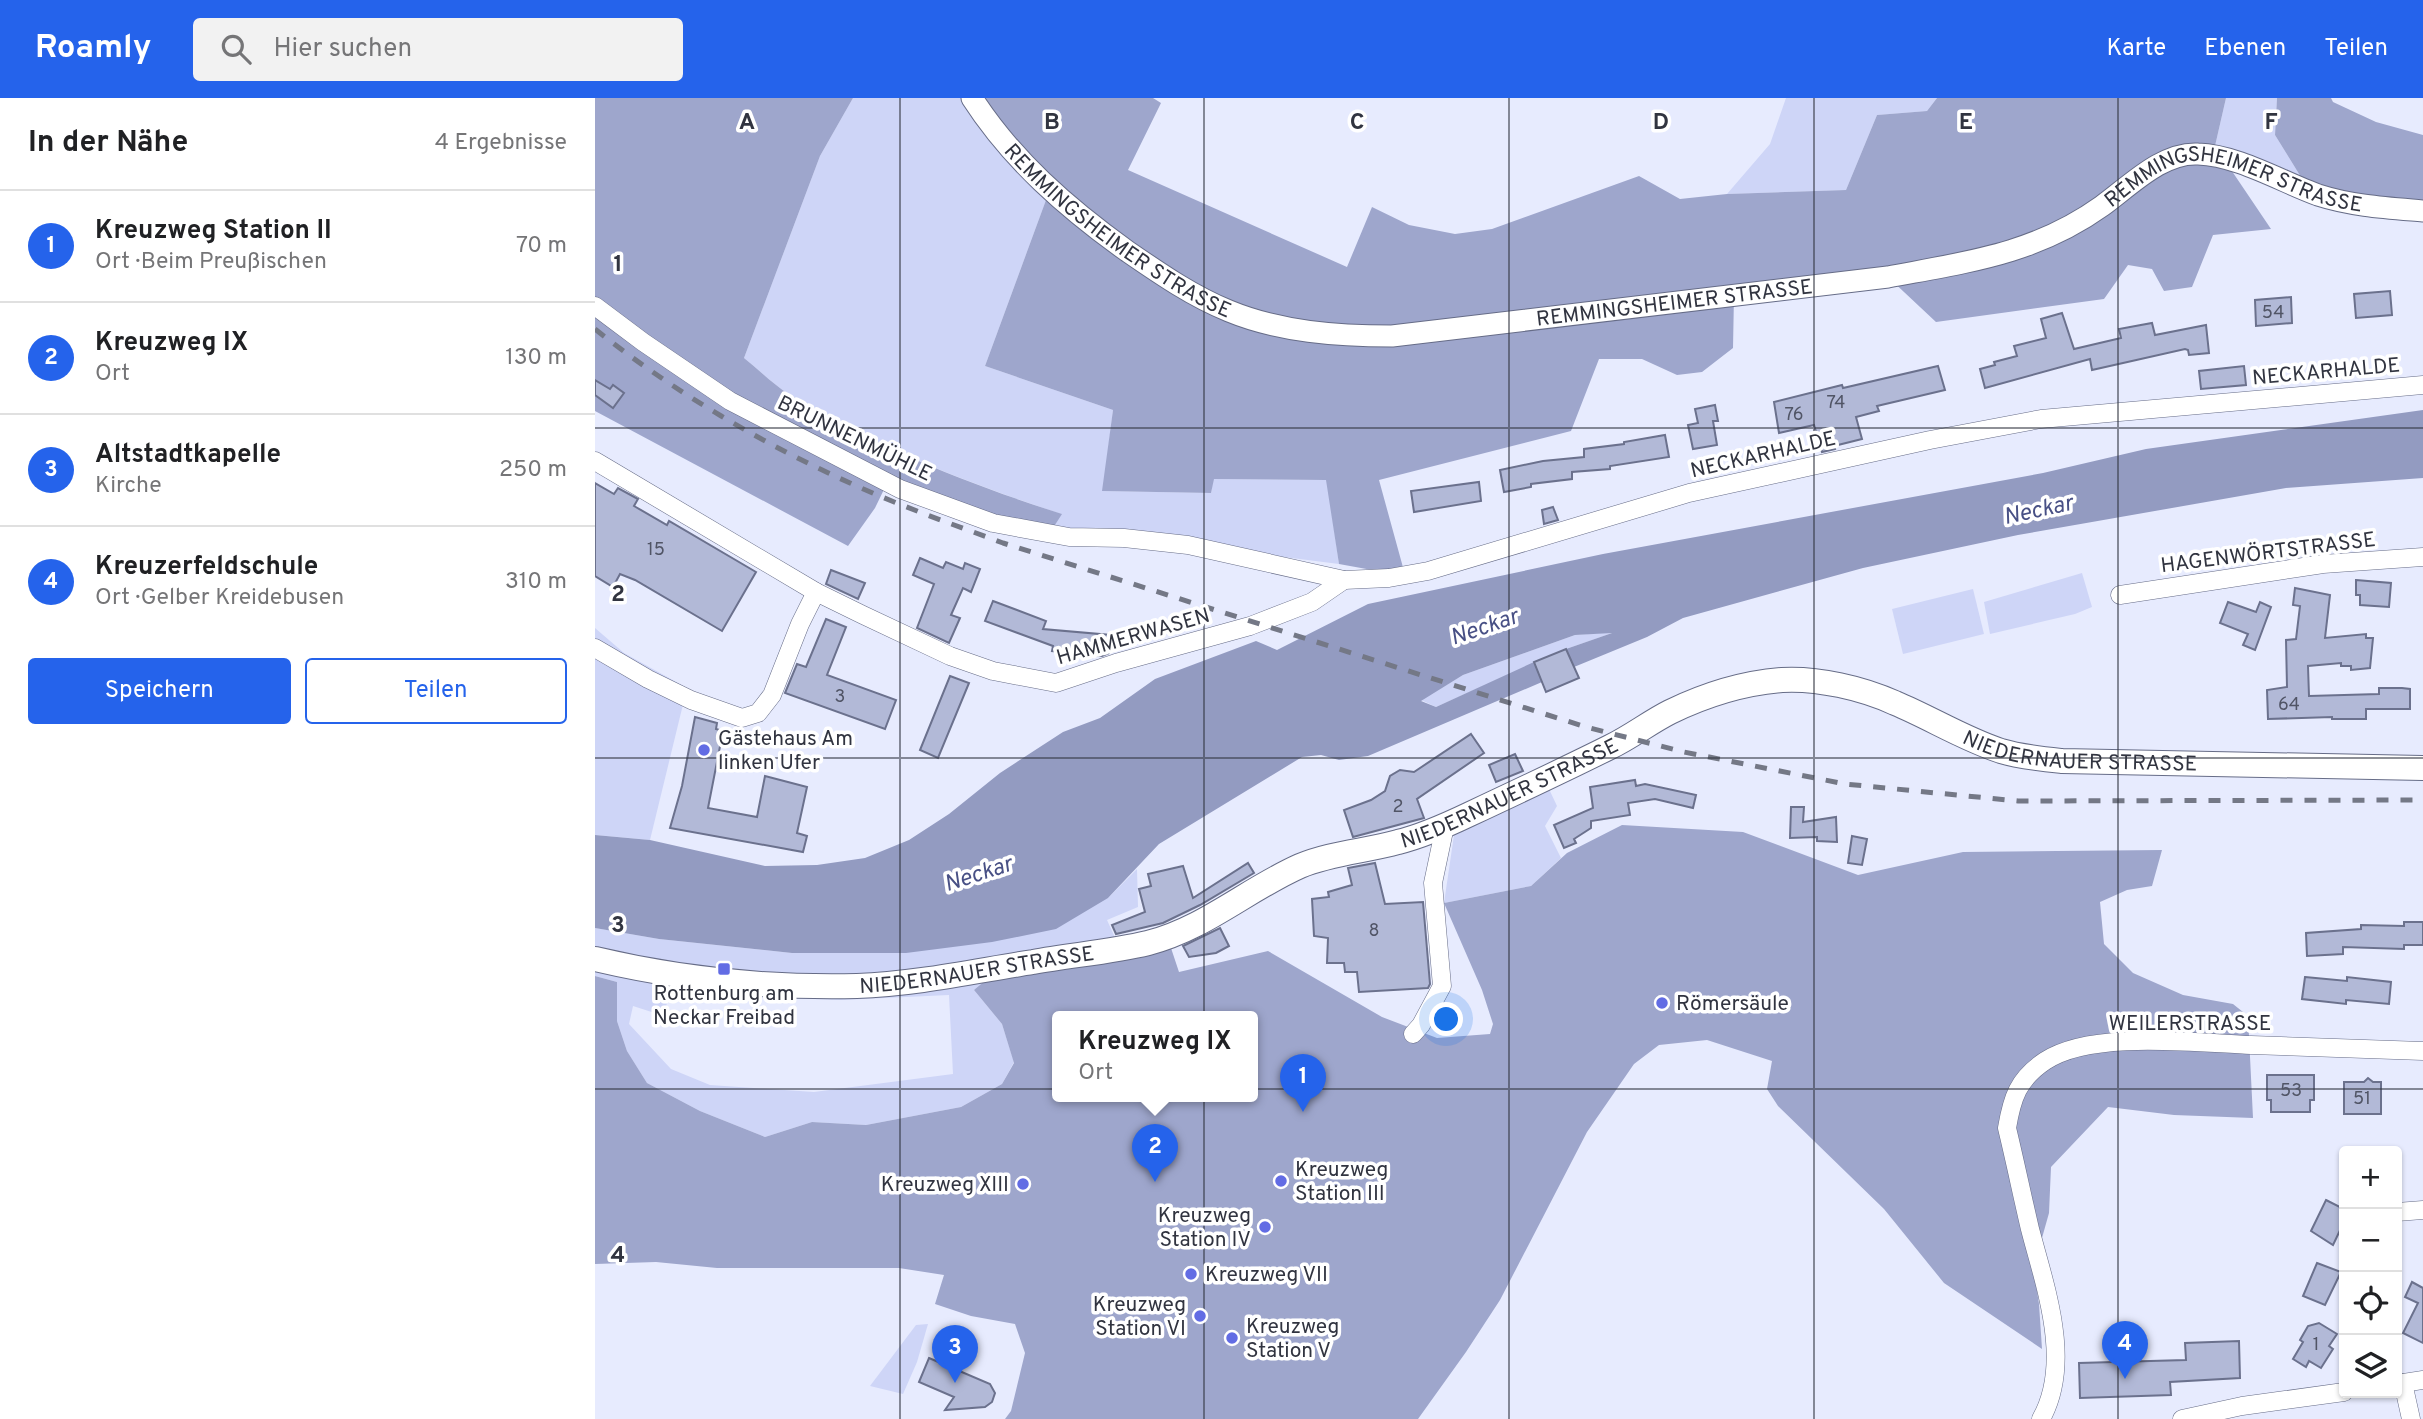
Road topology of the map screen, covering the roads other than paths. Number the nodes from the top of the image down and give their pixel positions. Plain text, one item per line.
1 (972, 98) edge
2 (2423, 211) edge
3 (595, 306) edge
4 (2423, 385) edge
5 (595, 461) edge
6 (1124, 538) joint
7 (2423, 557) edge
8 (1344, 580) junction
9 (815, 592) junction
10 (2120, 595) dead end
11 (595, 648) edge
12 (2423, 768) edge
13 (1445, 826) junction
14 (595, 959) edge
15 (1413, 1034) dead end
16 (2423, 1051) edge
17 (2423, 1210) edge
18 (2402, 1212) edge
19 (2423, 1380) edge
20 (2402, 1383) edge
21 (2402, 1390) edge
22 (2339, 1393) edge
23 (2041, 1419) edge
24 (2182, 1419) edge
25 (2411, 1419) edge

1 - 2 street, REMMINGSHEIMER STRASSE
3 - 6 street, BRUNNENMÜHLE
4 - 8 street, NECKARHALDE
5 - 9 street, HAMMERWASEN
6 - 8 street, NECKARHALDE
7 - 10 street, HAGENWÖRTSTRASSE
8 - 9 street, HAMMERWASEN
9 - 11 street
12 - 13 main road, NIEDERNAUER STRASSE
13 - 14 main road, NIEDERNAUER STRASSE
13 - 15 street
16 - 23 street, WEILERSTRASSE
17 - 18 street
19 - 20 street
21 - 25 street
22 - 24 street

